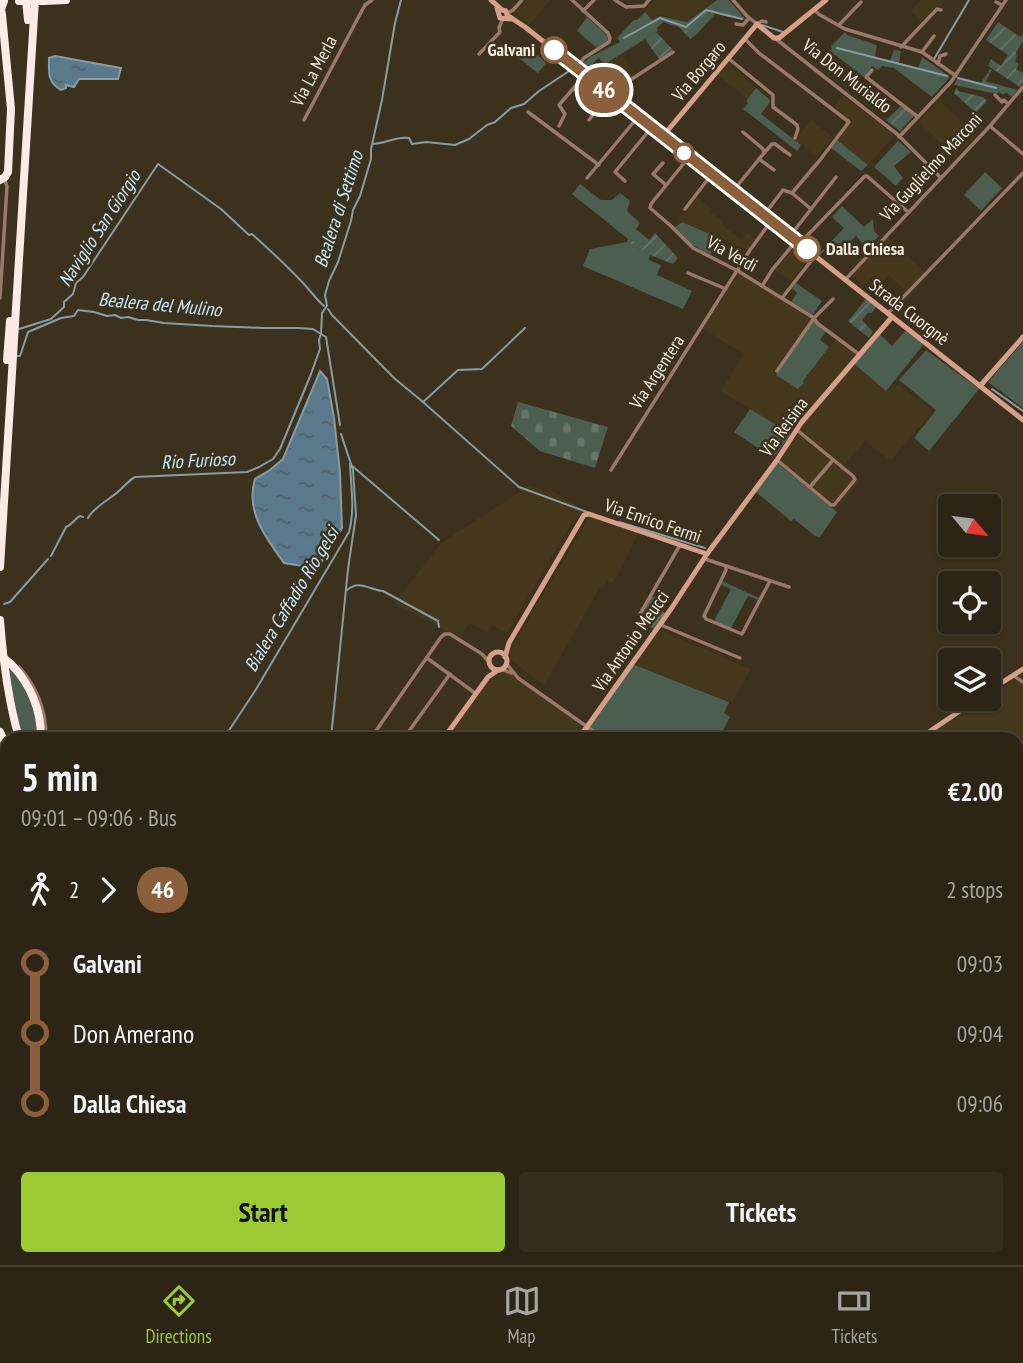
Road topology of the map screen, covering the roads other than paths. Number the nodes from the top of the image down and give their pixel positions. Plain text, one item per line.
1 (30, 0) edge
2 (66, 0) edge
3 (372, 0) edge
4 (522, 0) edge
5 (572, 0) edge
6 (594, 0) edge
7 (615, 0) edge
8 (649, 0) edge
9 (733, 0) edge
10 (826, 0) edge
11 (1006, 0) edge
12 (2, 1) edge
13 (10, 1) edge
14 (19, 1) edge
15 (44, 1) edge
16 (492, 1) edge
17 (861, 2) dead end
18 (996, 2) dead end
19 (1002, 5) junction
20 (583, 10) junction
21 (814, 10) junction
22 (942, 10) dead end
23 (1, 13) edge
24 (505, 14) junction
25 (749, 18) junction
26 (766, 22) dead end
27 (736, 24) dead end
28 (757, 24) junction
29 (839, 25) junction
30 (934, 36) dead end
31 (776, 38) junction
32 (745, 39) junction
33 (901, 47) junction
34 (673, 52) dead end
35 (922, 52) junction
36 (479, 54) dead end
37 (946, 54) dead end
38 (728, 58) junction
39 (938, 64) junction
40 (576, 68) junction
41 (7, 70) junction
42 (872, 70) dead end
43 (584, 75) junction
44 (956, 76) junction
45 (0, 79) edge
46 (9, 85) junction
47 (1023, 87) edge
48 (609, 94) junction
49 (995, 95) dead end
50 (1008, 104) junction
51 (528, 112) dead end
52 (638, 117) junction
53 (918, 117) junction
54 (304, 120) dead end
55 (589, 120) dead end
56 (990, 126) junction
57 (652, 127) junction
58 (557, 128) junction
59 (743, 132) dead end
60 (663, 136) junction
61 (899, 137) junction
62 (795, 138) dead end
63 (764, 153) junction
64 (790, 155) dead end
65 (1023, 155) edge
66 (689, 157) junction
67 (760, 159) junction
68 (663, 163) dead end
69 (598, 165) junction
70 (774, 170) dead end
71 (1023, 173) edge
72 (712, 174) junction
73 (836, 177) dead end
74 (587, 178) dead end
75 (941, 178) junction
76 (2, 179) edge
77 (625, 180) dead end
78 (666, 185) junction
79 (733, 191) junction
80 (792, 193) junction
81 (685, 209) dead end
82 (811, 209) junction
83 (908, 212) junction
84 (764, 215) junction
85 (771, 221) junction
86 (790, 236) junction
87 (798, 242) junction
88 (815, 256) junction
89 (738, 271) junction
90 (688, 273) dead end
91 (845, 280) junction
92 (762, 286) junction
93 (726, 289) junction
94 (0, 298) edge
95 (782, 298) junction
96 (832, 299) dead end
97 (890, 315) junction
98 (814, 318) junction
99 (1023, 337) edge
100 (860, 355) junction
101 (777, 371) dead end
102 (980, 386) junction
103 (1023, 420) edge
104 (797, 429) junction
105 (777, 460) junction
106 (833, 460) junction
107 (611, 470) dead end
108 (0, 482) edge
109 (810, 487) junction
110 (680, 545) junction
111 (706, 556) junction
112 (726, 566) junction
113 (0, 567) edge
114 (770, 581) junction
115 (789, 587) dead end
116 (640, 614) dead end
117 (0, 620) edge
118 (660, 625) junction
119 (509, 643) junction
120 (0, 652) edge
121 (482, 654) junction
122 (495, 654) junction
123 (427, 657) junction
124 (740, 658) dead end
125 (506, 660) junction
126 (490, 664) junction
127 (1023, 669) edge
128 (499, 670) junction
129 (513, 673) junction
130 (0, 674) edge
131 (450, 674) junction
132 (1012, 675) junction
133 (488, 677) junction
134 (1023, 682) edge
135 (1001, 683) edge
136 (475, 694) junction
137 (960, 711) edge
138 (587, 727) junction
139 (12, 732) edge
140 (17, 732) edge
141 (43, 732) edge
142 (374, 732) edge
143 (408, 732) edge
144 (448, 732) edge
145 (583, 732) edge
146 (594, 732) edge
147 (929, 732) edge

1 - 108 highway
1 - 113 highway
2 - 15 highway
3 - 54 street, Via La Merla
4 - 24 street
5 - 20 street
6 - 20 street
7 - 8 street
9 - 25 street
10 - 21 street
11 - 19 street
12 - 13 highway
12 - 23 highway
13 - 14 highway
13 - 23 highway
14 - 15 highway, bridge
16 - 24 street
17 - 29 street
18 - 19 street
19 - 44 street
20 - 40 street
21 - 29 street
21 - 31 street
22 - 33 street
23 - 41 highway
24 - 36 street
24 - 40 street, Strada Cuorgnè
25 - 27 street, Via Borgaro
25 - 28 street
26 - 28 street
28 - 31 street
28 - 32 street, Via Borgaro
29 - 33 street
30 - 35 street
31 - 61 street, Via Don Murialdo
32 - 38 street, Via Borgaro
32 - 80 street
33 - 35 street
34 - 48 street
35 - 39 street
37 - 39 street
38 - 60 street, Via Borgaro
38 - 62 street
39 - 44 street
40 - 43 street, Strada Cuorgnè
41 - 45 highway
41 - 46 highway
42 - 53 street
43 - 48 street, Strada Cuorgnè
43 - 58 street
44 - 53 street
45 - 46 highway
46 - 76 highway
47 - 50 street, Via Guglielmo Marconi
48 - 52 street, Strada Cuorgnè
48 - 55 street
49 - 50 street, Via Guglielmo Marconi
50 - 56 street, Via Guglielmo Marconi
51 - 58 street
52 - 57 street, Strada Cuorgnè
52 - 69 street
53 - 61 street
56 - 65 street
56 - 75 street, Via Guglielmo Marconi
57 - 60 street, Strada Cuorgnè
57 - 77 street
58 - 69 street
59 - 63 street
60 - 66 street, Strada Cuorgnè
61 - 75 street, Via Don Murialdo
63 - 64 street
63 - 67 street
66 - 72 street, Strada Cuorgnè
66 - 78 street, Via Verdi
67 - 70 street
67 - 79 street
68 - 78 street
69 - 74 street
71 - 97 street
72 - 79 street, Strada Cuorgnè
72 - 81 street
73 - 82 street
75 - 83 street, Via Guglielmo Marconi
76 - 94 street
78 - 89 street, Via Verdi
79 - 84 street, Strada Cuorgnè
80 - 82 street
80 - 84 street
82 - 86 street
83 - 87 street
83 - 91 street, Via Guglielmo Marconi
84 - 85 street, Strada Cuorgnè
85 - 86 street, Strada Cuorgnè
85 - 89 street, Via Argentera
86 - 87 street, Strada Cuorgnè
87 - 88 street, Strada Cuorgnè
87 - 92 street
88 - 91 street, Strada Cuorgnè
88 - 95 street
89 - 92 street, Via Verdi
89 - 93 street, Via Argentera
90 - 93 street
91 - 97 street, Strada Cuorgnè
92 - 95 street, Via Verdi
93 - 107 street, Via Argentera
95 - 98 street, Via Verdi
96 - 98 street
97 - 100 street, Via Reisina
97 - 102 street, Strada Cuorgnè
98 - 100 street, Via Verdi
98 - 101 street
99 - 102 street
100 - 104 street, Via Reisina
102 - 103 street, Strada Cuorgnè
104 - 105 street, Via Reisina
104 - 106 street
105 - 109 street
105 - 111 street, Via Reisina
106 - 109 street
106 - 109 street
110 - 111 street, Via Enrico Fermi
110 - 116 street
110 - 119 street, Via Enrico Fermi
111 - 112 street, Via Enrico Fermi
111 - 118 street, Via Antonio Meucci
112 - 114 street, Via Enrico Fermi
112 - 114 street
114 - 115 street, Via Enrico Fermi
117 - 140 highway
118 - 124 street
118 - 138 street, Via Antonio Meucci
119 - 122 street
119 - 125 street
120 - 141 highway, bridge
121 - 122 street
121 - 123 street
121 - 126 street
122 - 125 street
122 - 126 street
123 - 131 street
123 - 142 street
125 - 128 street
125 - 129 street
126 - 128 street
126 - 133 street
127 - 132 street
128 - 129 street
128 - 133 street
129 - 138 street
130 - 139 highway
131 - 136 street
131 - 143 street
132 - 134 street
132 - 135 street
133 - 136 street
136 - 144 street
137 - 147 street
138 - 145 street, Via Antonio Meucci
138 - 146 street

